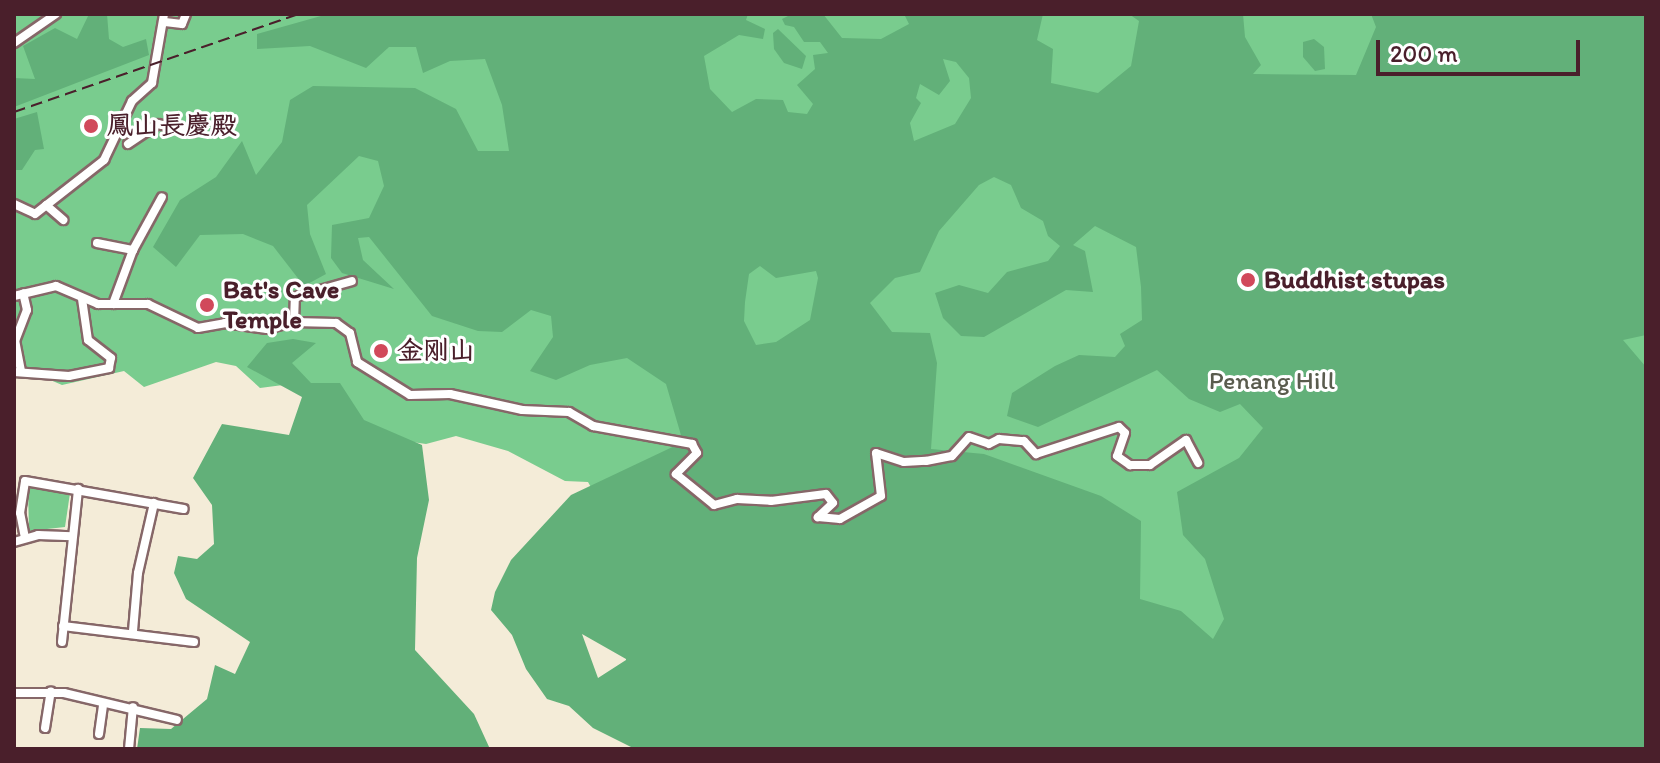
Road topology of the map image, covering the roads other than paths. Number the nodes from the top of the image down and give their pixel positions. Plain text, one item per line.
1 (56, 14) edge
2 (186, 14) edge
3 (164, 18) edge
4 (14, 43) edge
5 (193, 132) dead end
6 (128, 144) dead end
7 (162, 197) dead end
8 (14, 204) edge
9 (46, 205) junction
10 (63, 220) dead end
11 (97, 243) dead end
12 (133, 250) junction
13 (352, 281) dead end
14 (19, 295) edge
15 (82, 299) junction
16 (113, 304) junction
17 (294, 322) junction
18 (17, 372) edge
19 (1198, 463) dead end
20 (78, 489) junction
21 (154, 503) junction
22 (184, 509) dead end
23 (72, 536) junction
24 (25, 538) junction
25 (14, 542) edge
26 (63, 626) junction
27 (133, 631) junction
28 (62, 642) dead end
29 (194, 642) dead end
30 (51, 691) junction
31 (14, 693) edge
32 (103, 704) junction
33 (133, 707) junction
34 (177, 720) dead end
35 (45, 728) dead end
36 (99, 734) dead end
37 (129, 749) edge

1 - 4 street
2 - 3 street
3 - 9 street
5 - 6 street
7 - 12 street
8 - 9 street
9 - 10 street
11 - 12 street
12 - 16 street
13 - 17 street
14 - 15 street
14 - 18 street
15 - 16 street
15 - 18 street
16 - 17 street
17 - 19 street
20 - 21 street
20 - 23 street
20 - 24 street
21 - 22 street
21 - 27 street
23 - 24 street
23 - 26 street
24 - 25 street
26 - 27 street
26 - 28 street
27 - 29 street
30 - 31 street
30 - 32 street
30 - 35 street
32 - 33 street
32 - 36 street
33 - 34 street
33 - 37 street

